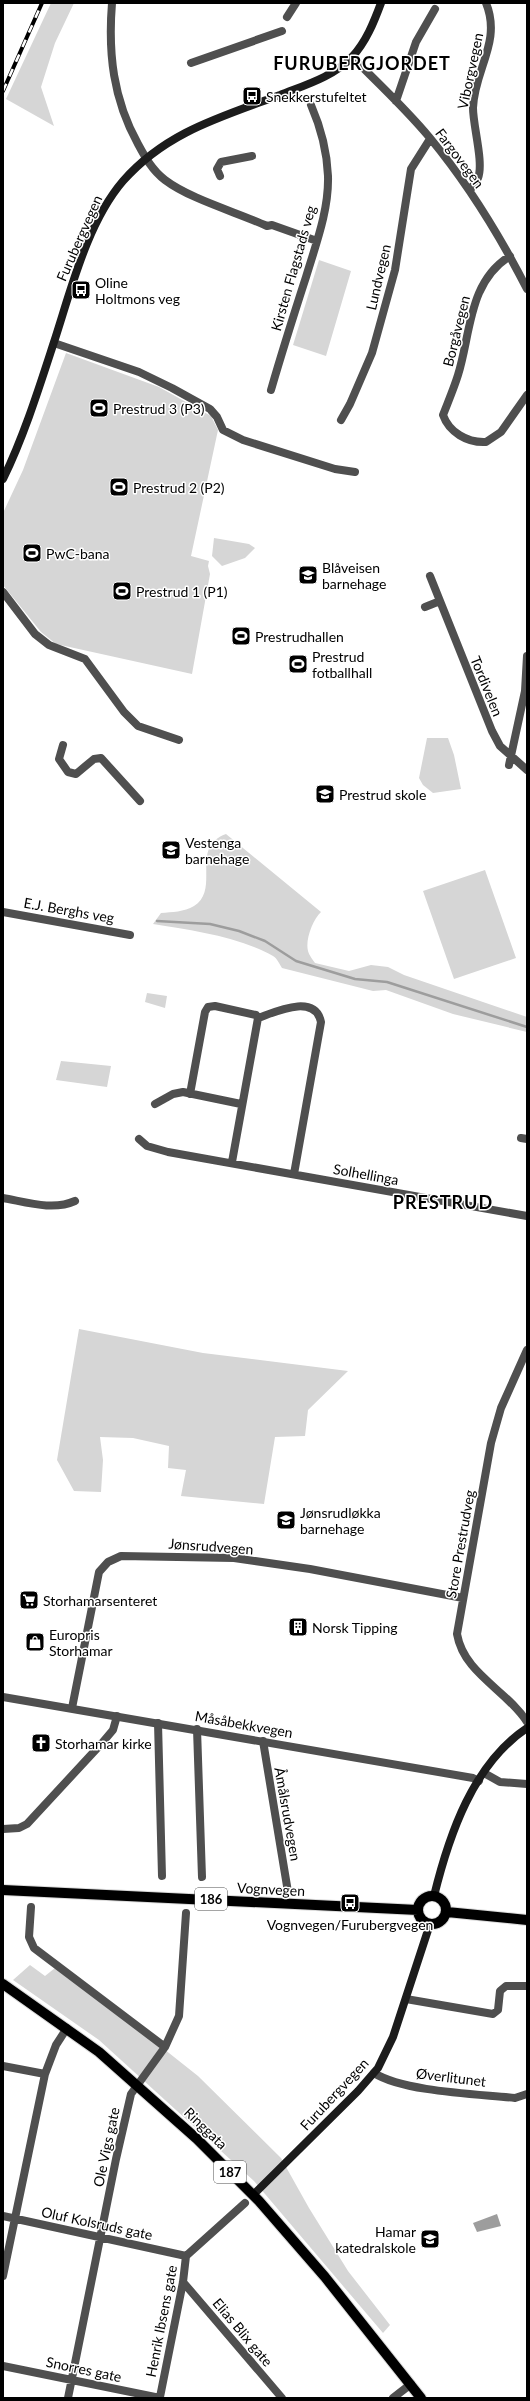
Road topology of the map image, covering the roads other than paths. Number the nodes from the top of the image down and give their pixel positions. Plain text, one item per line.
1 (112, 3) edge
2 (296, 3) edge
3 (382, 3) edge
4 (486, 3) edge
5 (435, 9) dead end
6 (287, 17) dead end
7 (282, 31) dead end
8 (352, 57) junction
9 (191, 64) dead end
10 (396, 101) junction
11 (311, 105) dead end
12 (430, 139) junction
13 (252, 156) dead end
14 (146, 158) junction
15 (220, 176) dead end
16 (470, 190) junction
17 (317, 241) junction
18 (510, 256) junction
19 (527, 289) edge
20 (54, 343) junction
21 (270, 390) dead end
22 (527, 395) edge
23 (341, 420) dead end
24 (355, 472) dead end
25 (3, 479) edge
26 (430, 576) dead end
27 (3, 592) edge
28 (440, 601) junction
29 (426, 607) dead end
30 (527, 656) edge
31 (179, 740) dead end
32 (63, 745) dead end
33 (510, 761) junction
34 (527, 770) edge
35 (140, 801) dead end
36 (3, 912) edge
37 (130, 935) dead end
38 (258, 1018) junction
39 (190, 1094) junction
40 (155, 1104) dead end
41 (241, 1104) junction
42 (139, 1139) dead end
43 (232, 1162) junction
44 (294, 1174) junction
45 (3, 1198) edge
46 (75, 1201) dead end
47 (527, 1216) edge
48 (527, 1350) edge
49 (463, 1598) junction
50 (3, 1697) edge
51 (72, 1708) junction
52 (117, 1716) junction
53 (527, 1722) edge
54 (158, 1723) junction
55 (527, 1728) edge
56 (197, 1729) junction
57 (263, 1741) junction
58 (484, 1773) junction
59 (479, 1781) junction
60 (527, 1784) edge
61 (3, 1829) edge
62 (162, 1876) dead end
63 (202, 1877) dead end
64 (3, 1890) edge
65 (288, 1892) dead end
66 (434, 1896) junction
67 (31, 1907) dead end
68 (418, 1910) junction
69 (446, 1912) junction
70 (186, 1913) dead end
71 (527, 1920) edge
72 (430, 1924) junction
73 (3, 1984) edge
74 (527, 1986) edge
75 (406, 1999) junction
76 (67, 2028) junction
77 (164, 2047) junction
78 (3, 2066) edge
79 (374, 2073) junction
80 (45, 2074) junction
81 (137, 2084) junction
82 (527, 2094) edge
83 (253, 2195) junction
84 (245, 2203) dead end
85 (3, 2216) edge
86 (15, 2218) junction
87 (101, 2236) junction
88 (186, 2256) junction
89 (3, 2276) edge
90 (183, 2282) junction
91 (3, 2366) edge
92 (72, 2380) junction
93 (411, 2384) junction
94 (68, 2398) edge
95 (160, 2398) edge
96 (282, 2398) edge
97 (392, 2398) edge
98 (421, 2398) edge

1 - 14 street
2 - 6 street
3 - 8 main road, Furubergvegen
4 - 16 street, Viborgvegen
5 - 10 street
7 - 9 street
8 - 10 street, Fargovegen
8 - 14 main road, Furubergvegen
10 - 12 street, Fargovegen
11 - 17 street, Kirsten Flagstads veg
12 - 16 street, Fargovegen
12 - 23 street, Lundvegen
13 - 15 street
14 - 17 street
14 - 20 main road, Furubergvegen
16 - 18 street, Fargovegen
17 - 21 street, Kirsten Flagstads veg
18 - 19 street, Fargovegen
18 - 22 street, Borgåvegen
20 - 24 street
20 - 25 main road, Furubergvegen
26 - 28 street, Tordivelen
27 - 31 street
28 - 29 street
28 - 33 street, Tordivelen
30 - 33 street
32 - 35 street
33 - 34 street, Tordivelen
36 - 37 street, E.J. Berghs veg
38 - 39 street
38 - 41 street
38 - 44 street
39 - 40 street
39 - 41 street
41 - 43 street
42 - 43 street, Solhellinga
43 - 44 street, Solhellinga
44 - 47 street, Solhellinga
45 - 46 street
48 - 49 street, Store Prestrudveg
49 - 51 street, Jønsrudvegen
49 - 53 street, Store Prestrudveg
50 - 51 street, Måsåbekkvegen
51 - 52 street, Måsåbekkvegen
52 - 54 street, Måsåbekkvegen
52 - 61 street
54 - 56 street, Måsåbekkvegen
54 - 62 street
55 - 58 main road
56 - 57 street, Måsåbekkvegen
56 - 63 street
57 - 59 street, Måsåbekkvegen
57 - 65 street, Åmålsrudvegen
58 - 59 main road
58 - 60 street
59 - 66 main road
64 - 68 main road, Vognvegen / 186
66 - 68 main road
66 - 69 main road
67 - 77 street
68 - 72 main road
69 - 71 main road
69 - 72 main road
70 - 77 street, Ole Vigs gate
72 - 75 main road, Furubergvegen
73 - 76 main road, Ringgata / 187
74 - 75 street
75 - 79 main road, Furubergvegen
76 - 80 street
76 - 81 main road, Ringgata / 187
77 - 81 street, Ole Vigs gate
78 - 80 street
79 - 82 street, Øverlitunet
79 - 83 main road, Furubergvegen
80 - 86 street
81 - 83 main road, Ringgata / 187
81 - 87 street, Ole Vigs gate
83 - 93 main road, Ringgata / 187
84 - 88 street, Henrik Ibsens gate
85 - 86 street, Oluf Kolsruds gate
86 - 87 street, Oluf Kolsruds gate
86 - 89 street
87 - 88 street, Oluf Kolsruds gate
87 - 92 street, Ole Vigs gate
88 - 90 street, Henrik Ibsens gate
90 - 95 street, Henrik Ibsens gate
90 - 96 street, Elias Blix gate
91 - 92 street, Snorres gate
92 - 94 street, Ole Vigs gate
92 - 95 street, Snorres gate
93 - 97 street
93 - 98 main road, Ringgata / 187

